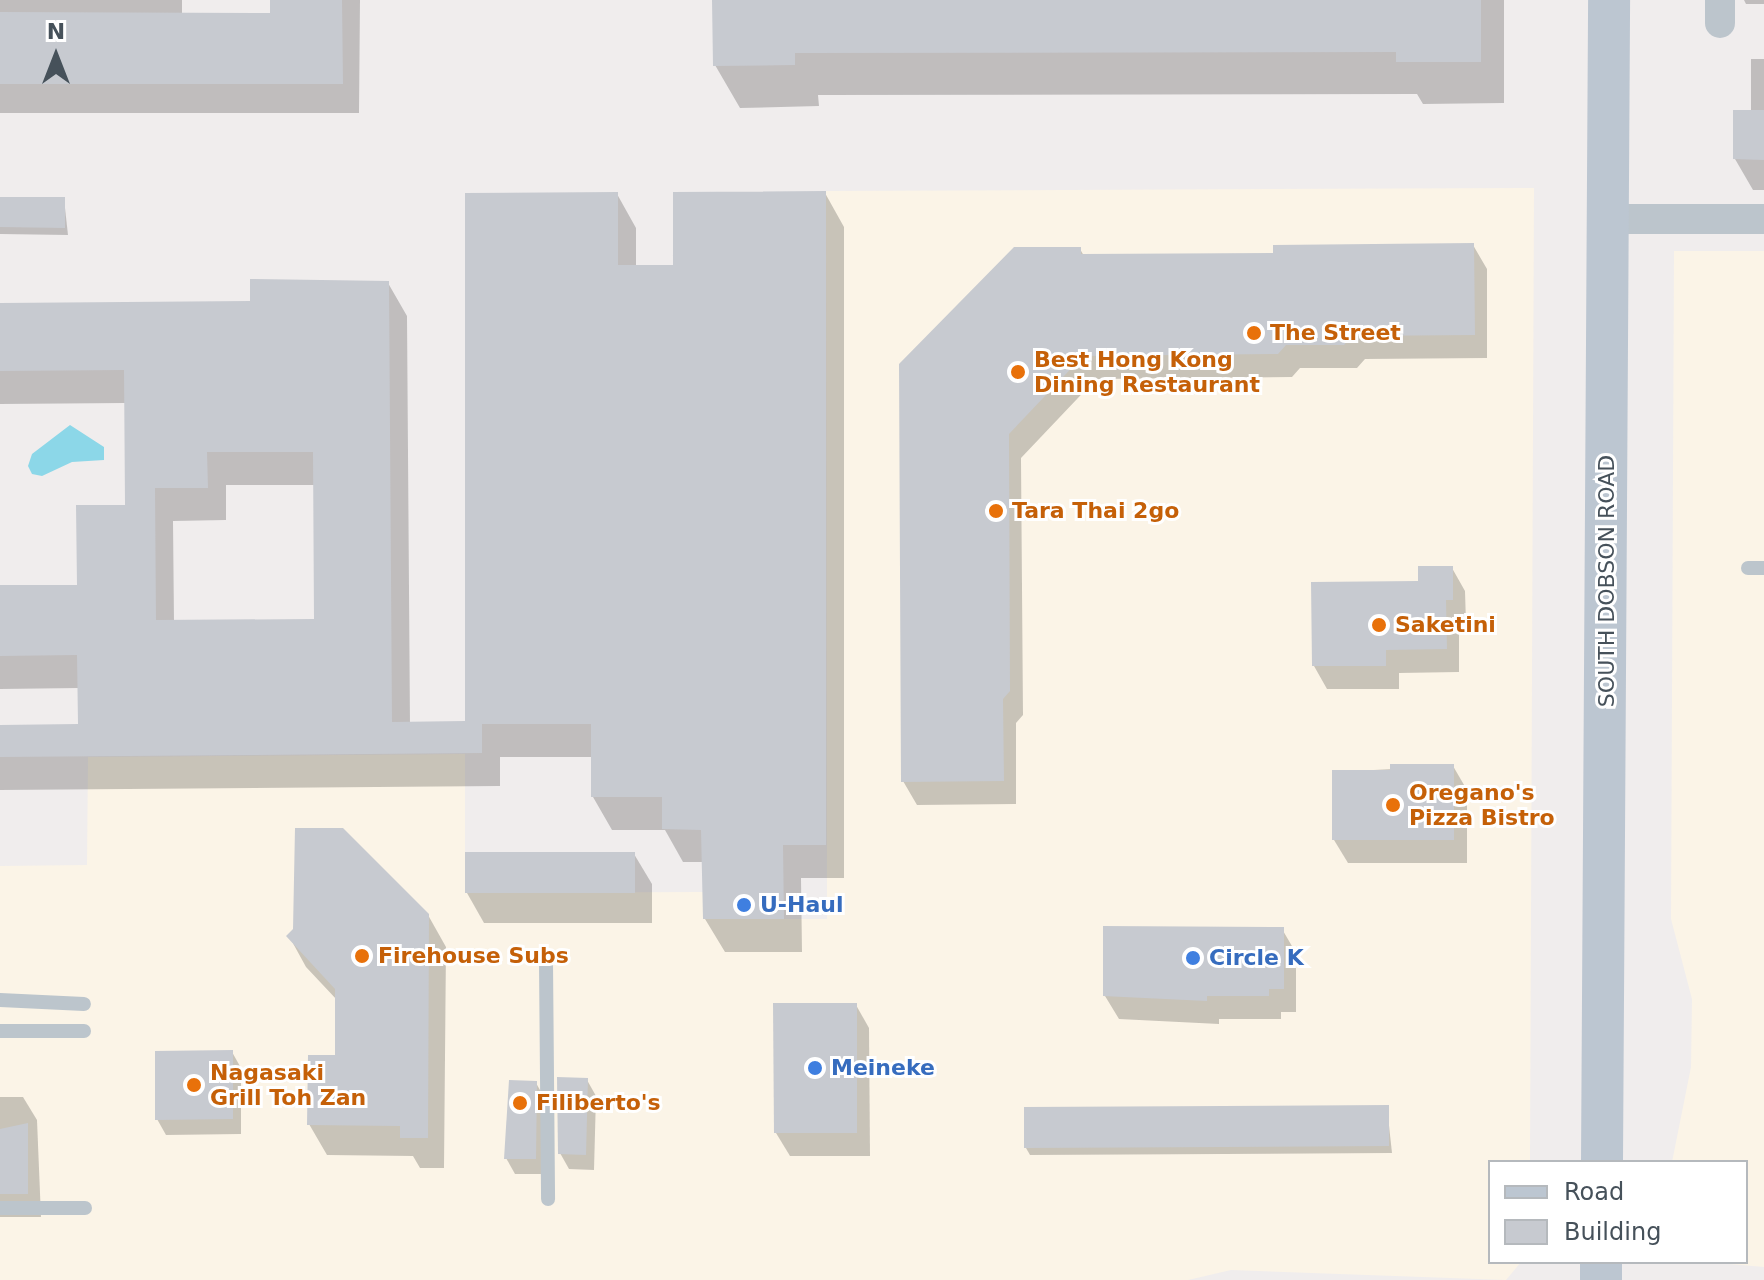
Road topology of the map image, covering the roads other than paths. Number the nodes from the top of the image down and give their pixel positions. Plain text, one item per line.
1 (1609, 0) edge
2 (1608, 219) junction
3 (1764, 219) edge
4 (1748, 568) dead end
5 (1764, 568) edge
6 (546, 962) dead end
7 (0, 1000) edge
8 (84, 1004) dead end
9 (0, 1031) edge
10 (84, 1031) dead end
11 (1602, 1160) edge
12 (548, 1199) dead end
13 (0, 1208) edge
14 (85, 1208) dead end

1 - 2 main road, SOUTH DOBSON ROAD
2 - 3 street
2 - 11 main road, SOUTH DOBSON ROAD
4 - 5 lane
6 - 12 lane
7 - 8 lane
9 - 10 lane
13 - 14 lane

